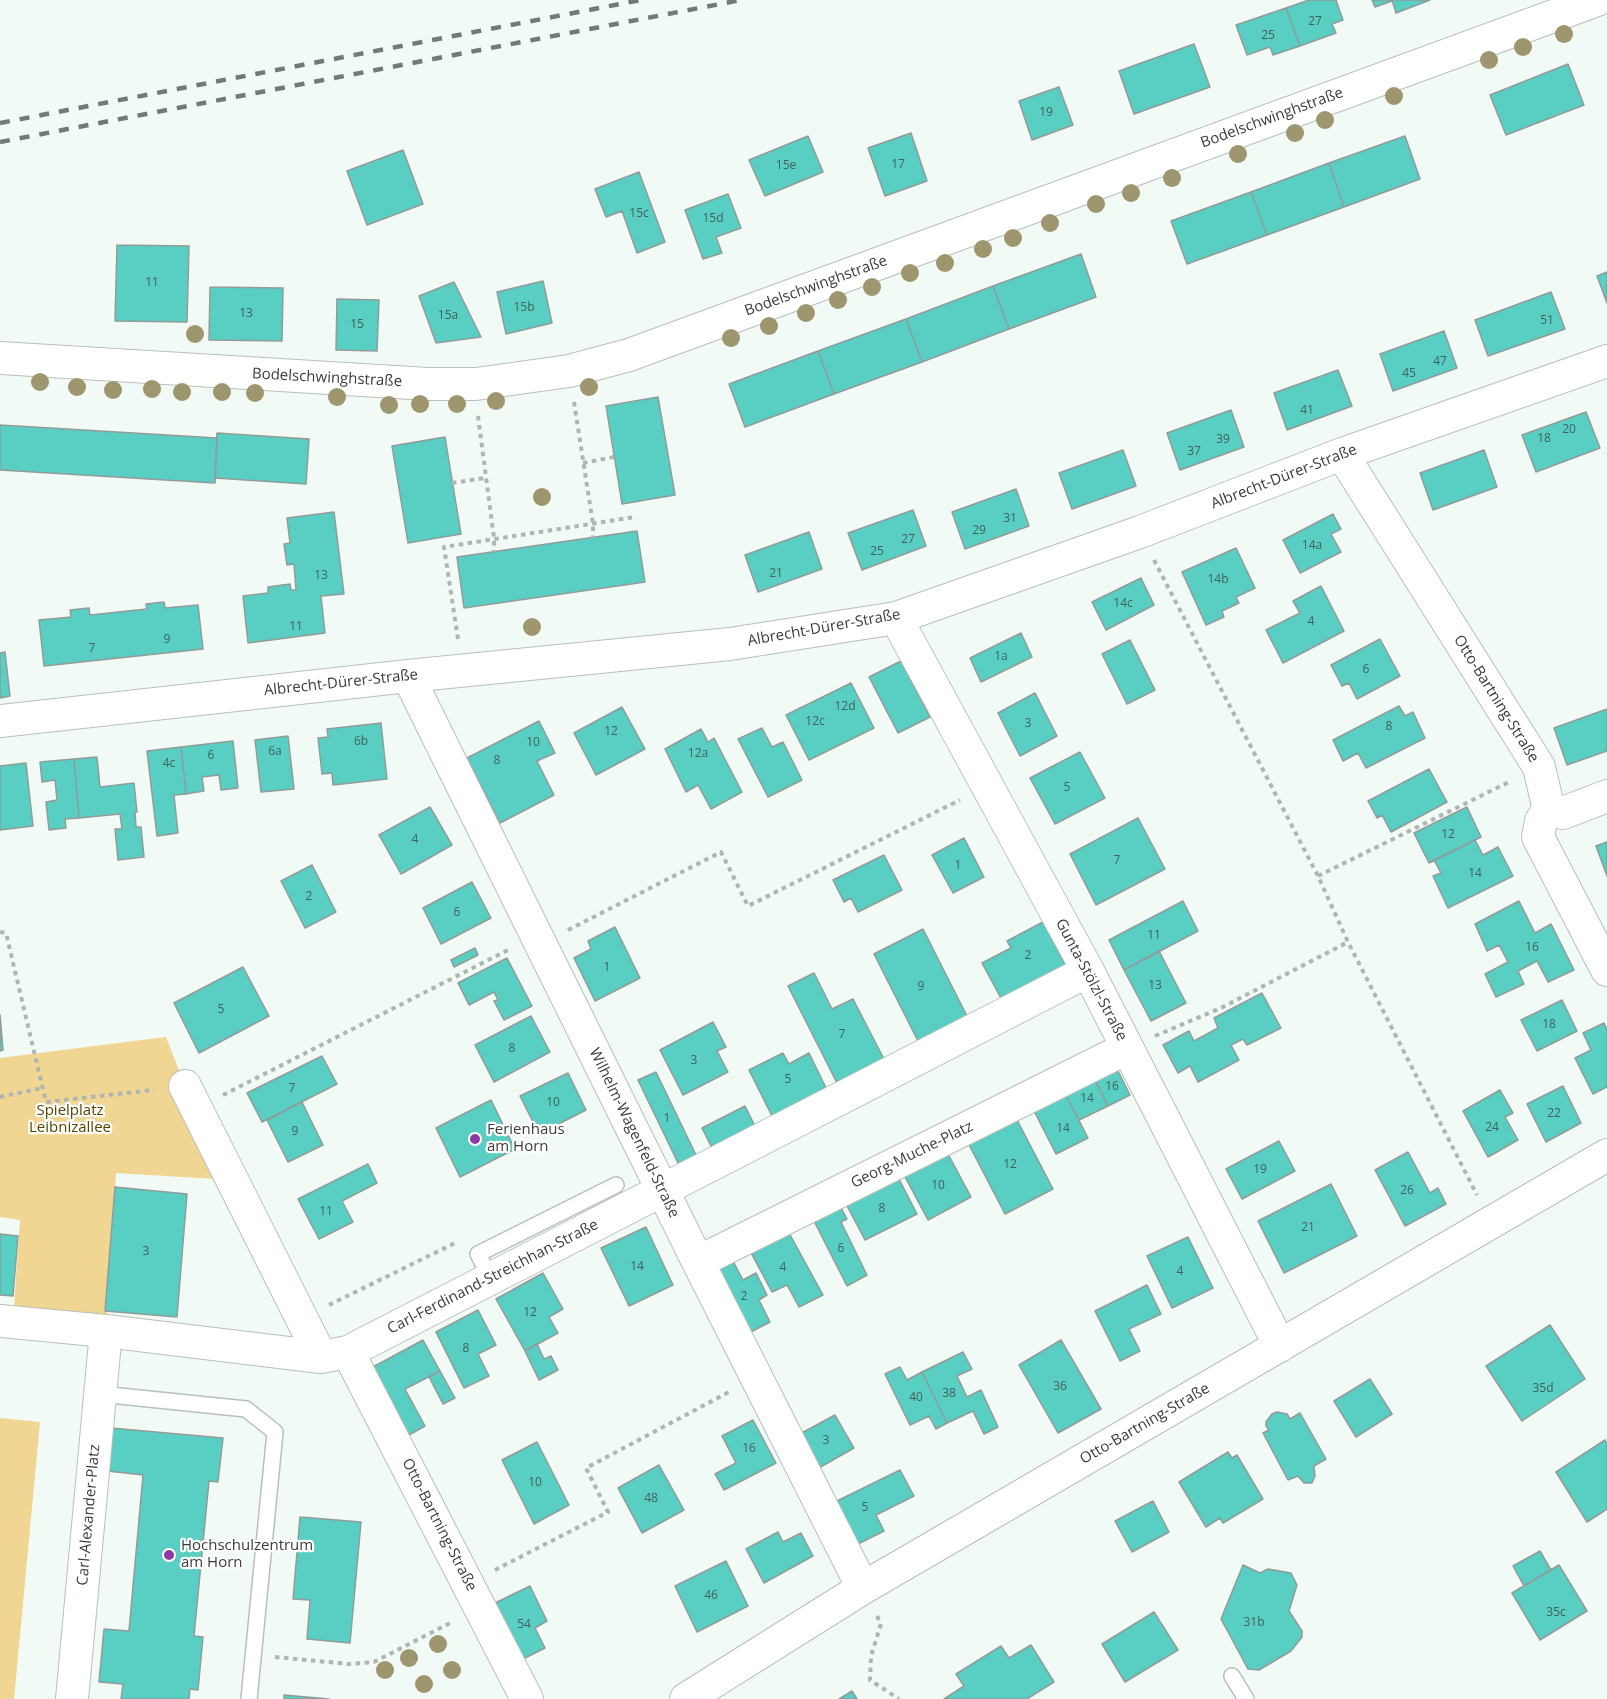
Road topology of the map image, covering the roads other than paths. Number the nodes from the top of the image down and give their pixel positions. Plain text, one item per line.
1 (1597, 0) edge
2 (0, 358) edge
3 (1607, 361) edge
4 (1342, 454) junction
5 (896, 618) junction
6 (408, 676) junction
7 (0, 722) edge
8 (1607, 796) edge
9 (1549, 810) junction
10 (1607, 970) edge
11 (1088, 971) junction
12 (1127, 1048) junction
13 (190, 1097) road end
14 (1607, 1155) edge
15 (616, 1185) dead end
16 (663, 1191) junction
17 (698, 1262) junction
18 (490, 1278) junction
19 (0, 1321) edge
20 (106, 1331) junction
21 (1280, 1346) junction
22 (335, 1354) junction
23 (100, 1394) junction
24 (863, 1588) junction
25 (1232, 1676) dead end
26 (72, 1699) edge
27 (249, 1699) edge
28 (527, 1699) edge
29 (686, 1699) edge
30 (1246, 1699) edge

1 - 2 street, Bodelschwinghstraße
3 - 4 street, Albrecht-Dürer-Straße
4 - 5 street, Albrecht-Dürer-Straße
4 - 9 street, Otto-Bartning-Straße
5 - 6 street, Albrecht-Dürer-Straße
5 - 11 street, Gunta-Stölzl-Straße
6 - 7 street, Albrecht-Dürer-Straße
6 - 16 street, Wilhelm-Wagenfeld-Straße
8 - 9 street
9 - 10 street
11 - 12 street, Gunta-Stölzl-Straße
11 - 16 street
12 - 17 street, Georg-Muche-Platz
12 - 21 street, Gunta-Stölzl-Straße
13 - 22 street
14 - 21 street, Otto-Bartning-Straße
15 - 18 lane
16 - 17 street, Wilhelm-Wagenfeld-Straße
16 - 18 street, Carl-Ferdinand-Streichhan-Straße
17 - 24 street, Wilhelm-Wagenfeld-Straße
18 - 22 street, Carl-Ferdinand-Streichhan-Straße
19 - 20 street
20 - 22 street
20 - 23 street, Carl-Alexander-Platz
21 - 24 street, Otto-Bartning-Straße
22 - 28 street, Otto-Bartning-Straße
23 - 26 street, Carl-Alexander-Platz
23 - 27 lane
24 - 29 street, Otto-Bartning-Straße
25 - 30 lane

